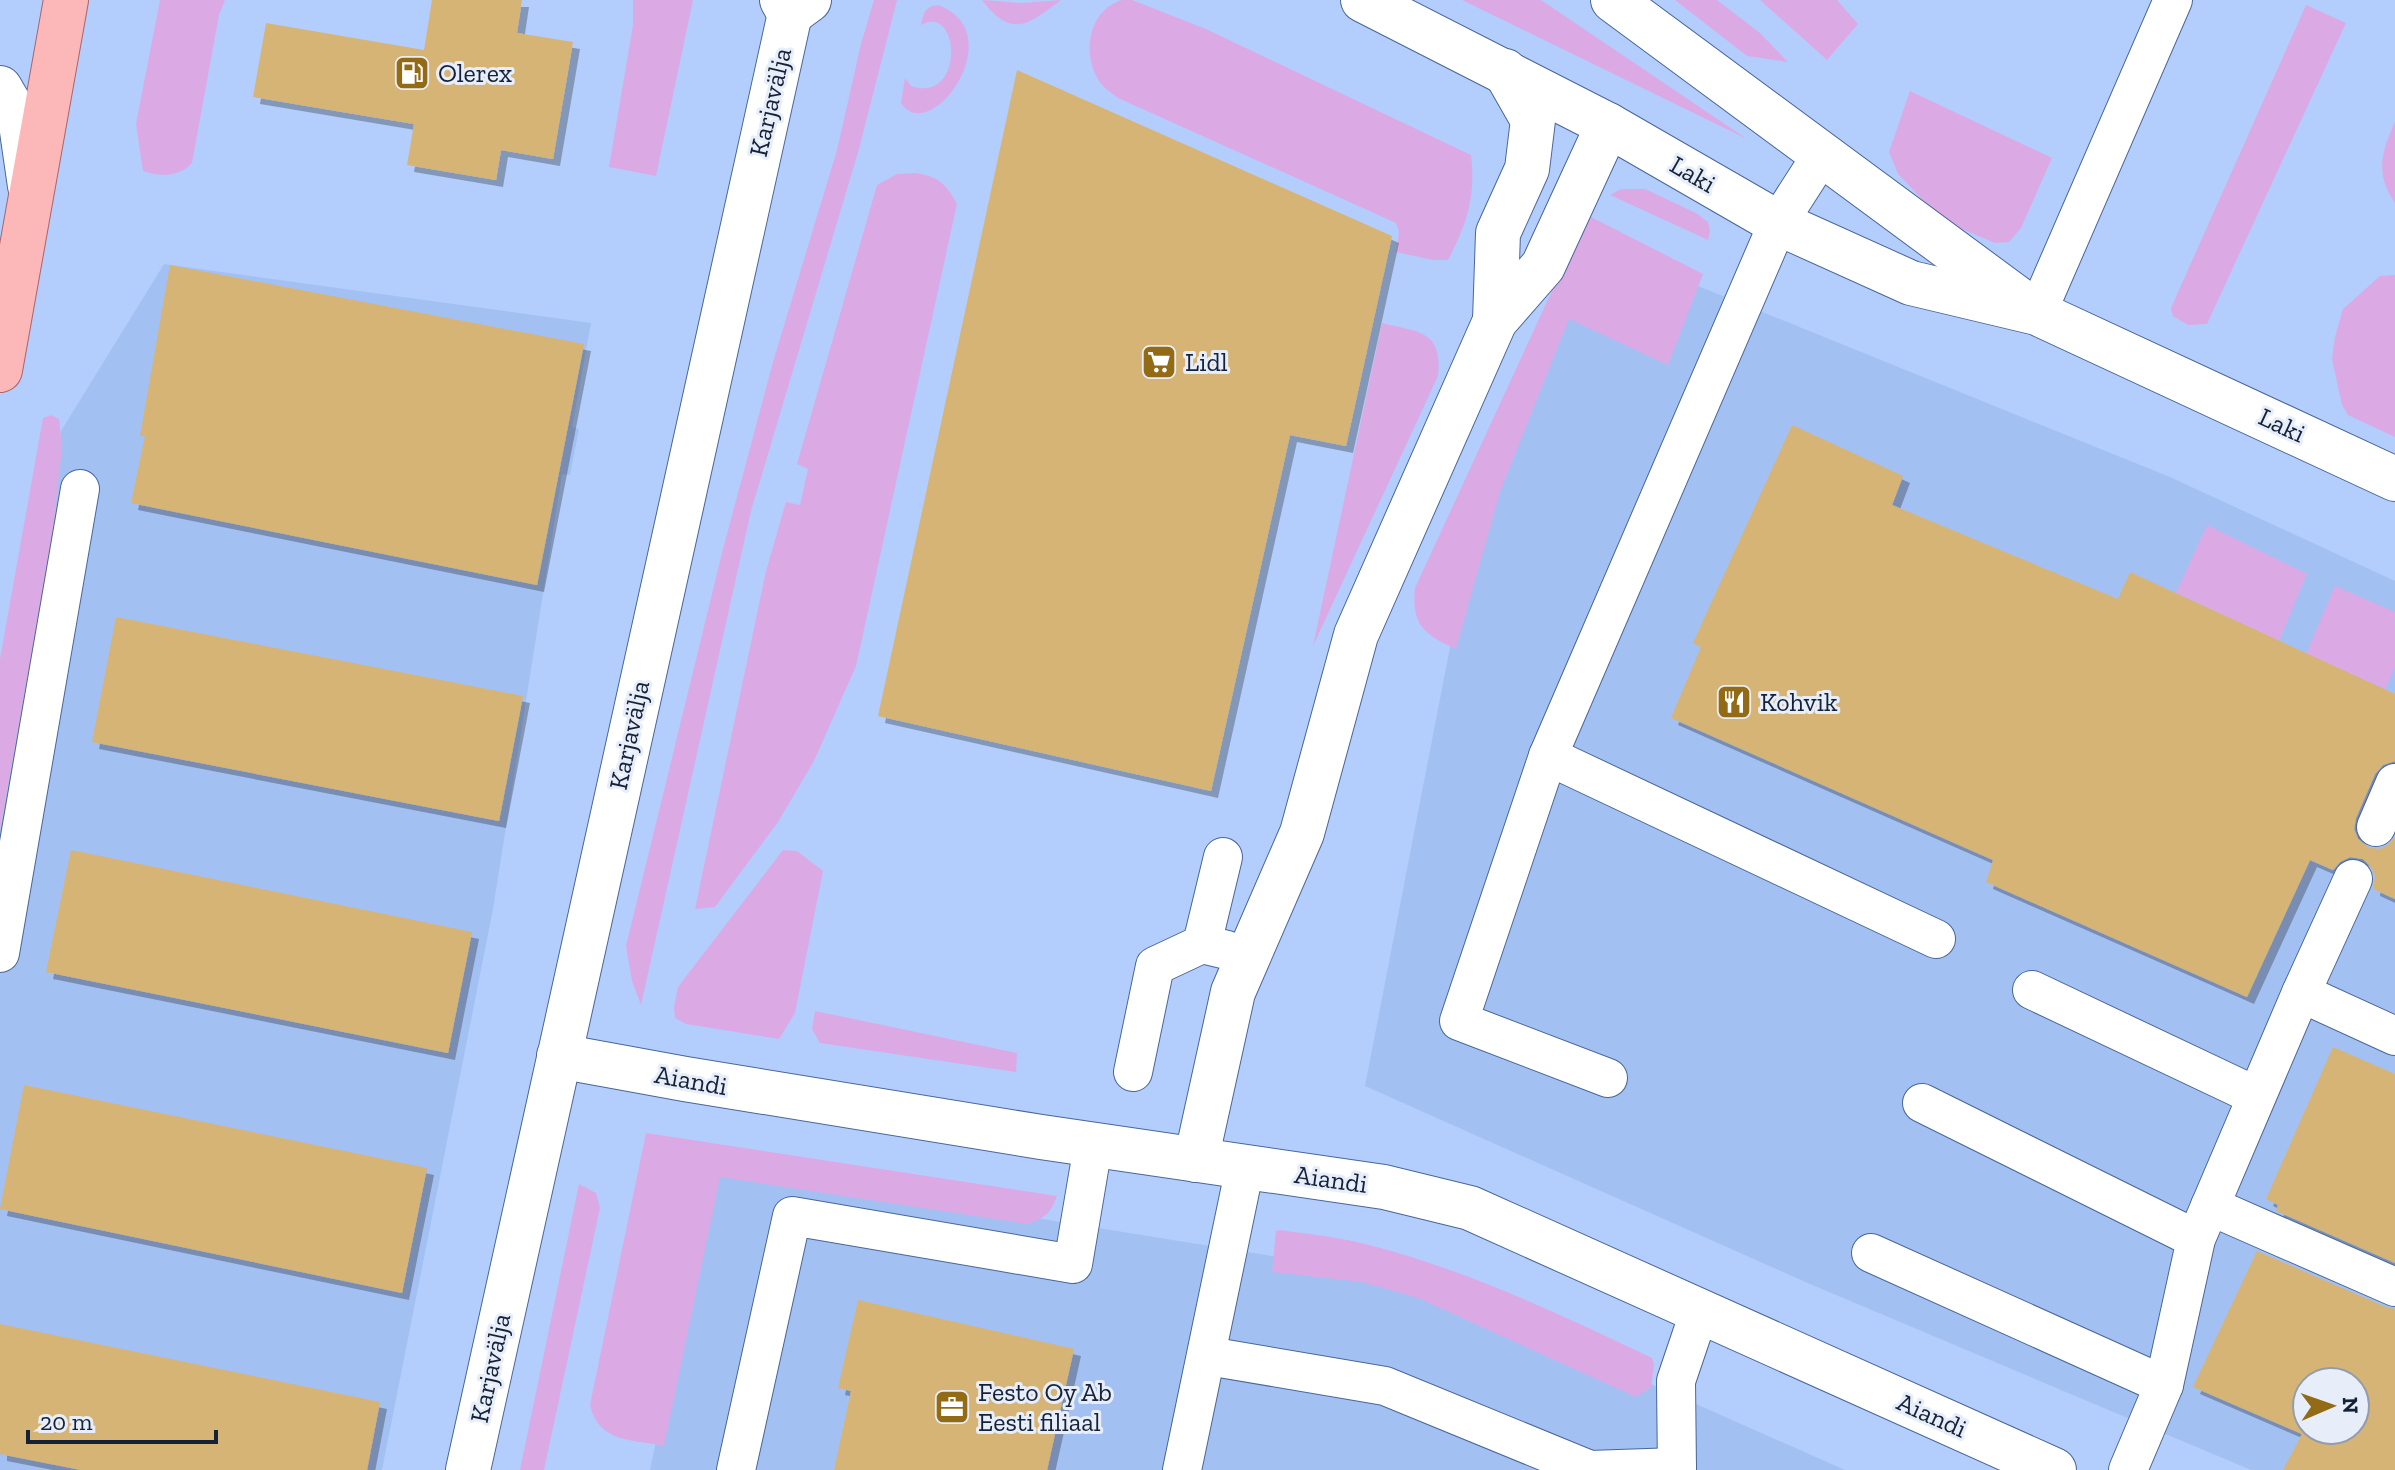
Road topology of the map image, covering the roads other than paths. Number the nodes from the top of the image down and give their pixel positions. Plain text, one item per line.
1 (66, 0) edge
2 (1363, 0) edge
3 (1613, 0) edge
4 (2173, 0) edge
5 (794, 3) edge
6 (1505, 71) junction
7 (0, 88) edge
8 (1608, 125) junction
9 (1821, 156) junction
10 (31, 192) junction
11 (1778, 223) junction
12 (2037, 313) junction
13 (1495, 321) junction
14 (0, 370) edge
15 (2395, 479) edge
16 (80, 489) dead end
17 (1548, 756) junction
18 (2395, 783) edge
19 (2376, 827) dead end
20 (1223, 857) dead end
21 (2353, 879) dead end
22 (1936, 939) dead end
23 (1202, 944) junction
24 (0, 953) edge
25 (1249, 955) junction
26 (2032, 990) dead end
27 (2301, 993) junction
28 (2395, 1036) edge
29 (559, 1056) junction
30 (1133, 1072) dead end
31 (1608, 1078) dead end
32 (2256, 1096) junction
33 (1922, 1103) dead end
34 (1093, 1146) junction
35 (1196, 1160) junction
36 (1245, 1167) junction
37 (2203, 1222) junction
38 (1871, 1253) dead end
39 (2395, 1287) edge
40 (1700, 1310) junction
41 (1208, 1356) junction
42 (2164, 1385) junction
43 (1677, 1469) edge
44 (468, 1470) edge
45 (736, 1470) edge
46 (1182, 1470) edge
47 (2054, 1470) edge
48 (2128, 1470) edge

1 - 10 main road
2 - 6 street, Laki
3 - 9 street, Laki
4 - 12 lane
5 - 29 street, Karjavälja
6 - 8 street, Laki
6 - 13 street
7 - 10 street
8 - 11 street, Laki
8 - 13 street
9 - 11 lane
9 - 12 street, Laki
10 - 14 main road
11 - 12 street, Laki
11 - 17 lane
12 - 15 street, Laki
13 - 25 street
16 - 24 lane
17 - 22 lane
17 - 31 lane
18 - 19 lane
20 - 23 lane
21 - 27 lane
23 - 25 lane
23 - 30 lane
25 - 35 street
26 - 32 lane
27 - 28 lane
27 - 32 lane
29 - 34 street, Aiandi
29 - 44 street, Karjavälja
32 - 37 lane
33 - 37 lane
34 - 35 street, Aiandi
34 - 45 lane
35 - 36 street, Aiandi
36 - 40 street, Aiandi
36 - 41 lane
37 - 39 lane
37 - 42 lane
38 - 42 lane
40 - 43 lane
40 - 47 street, Aiandi
41 - 43 lane
41 - 46 lane
42 - 48 lane

